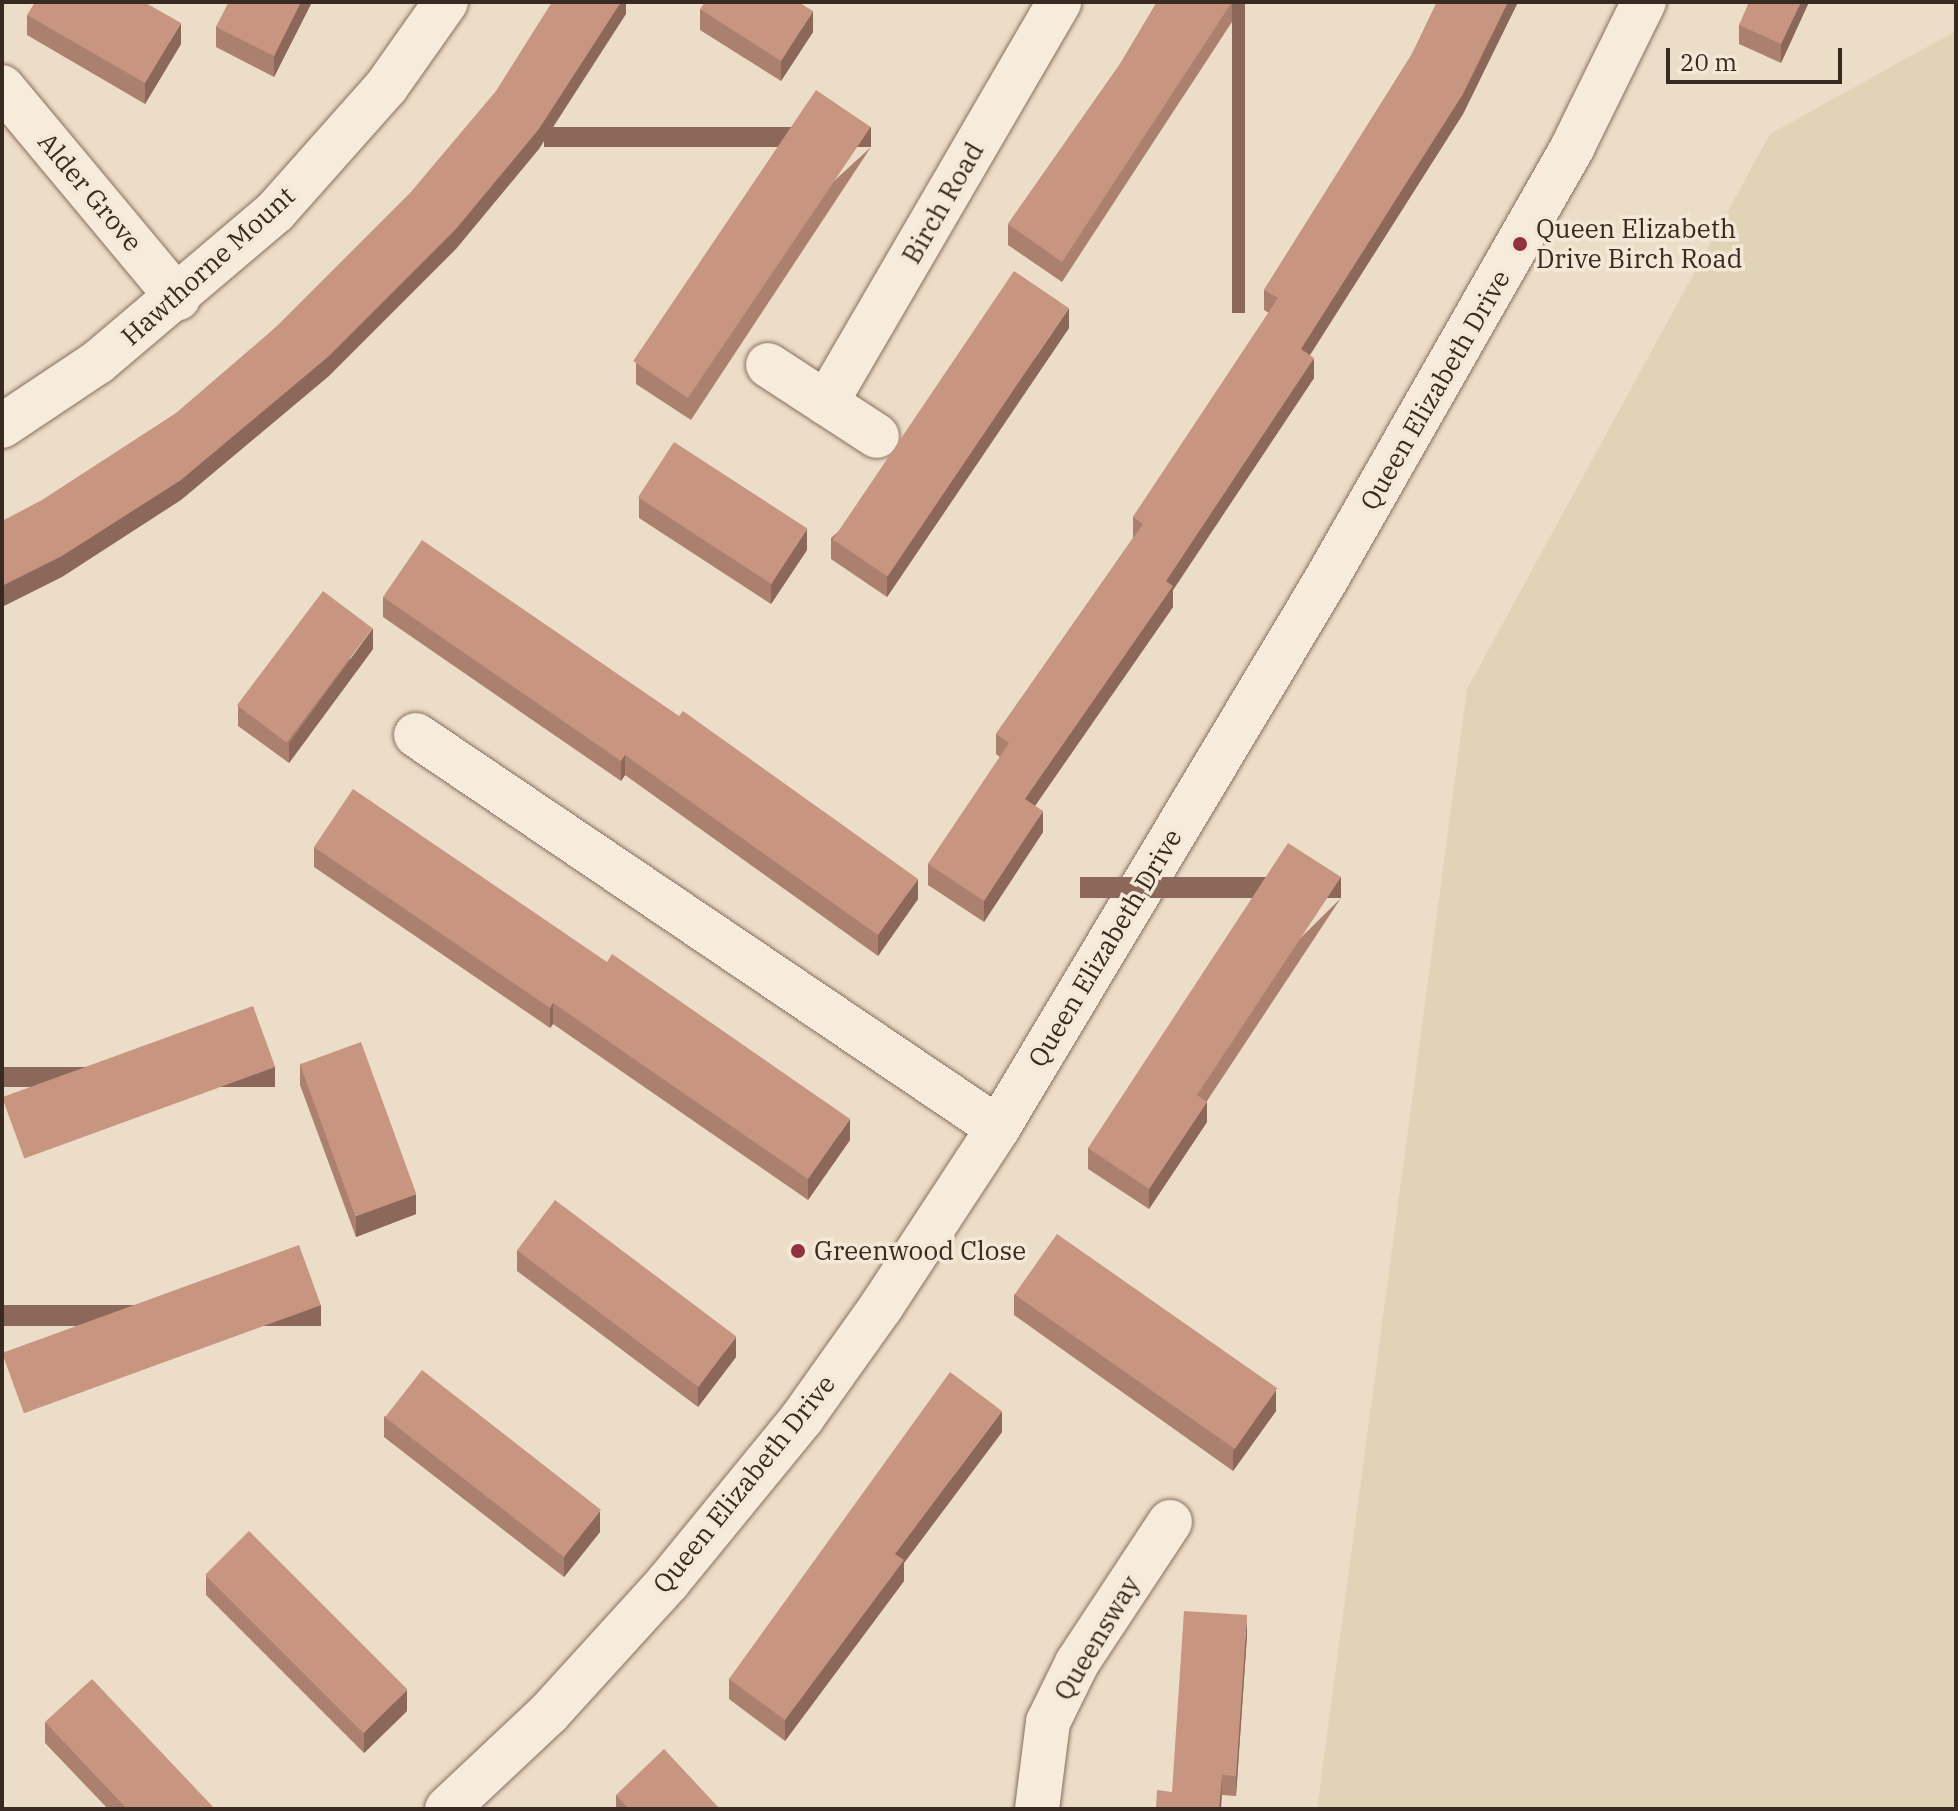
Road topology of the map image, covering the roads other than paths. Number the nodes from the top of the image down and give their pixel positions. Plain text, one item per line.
1 (446, 2) edge
2 (1059, 2) edge
3 (1644, 2) edge
4 (2, 87) edge
5 (178, 298) junction
6 (768, 365) dead end
7 (826, 403) junction
8 (2, 426) edge
9 (877, 436) dead end
10 (416, 735) dead end
11 (998, 1128) junction
12 (1170, 1522) dead end
13 (447, 1809) edge
14 (1037, 1809) edge

1 - 5 street, Hawthorne Mount
2 - 7 street, Birch Road
3 - 11 street, Queen Elizabeth Drive
4 - 5 street, Alder Grove
5 - 8 street, Hawthorne Mount
6 - 7 street
7 - 9 street
10 - 11 street
11 - 13 street, Queen Elizabeth Drive
12 - 14 street, Queensway

